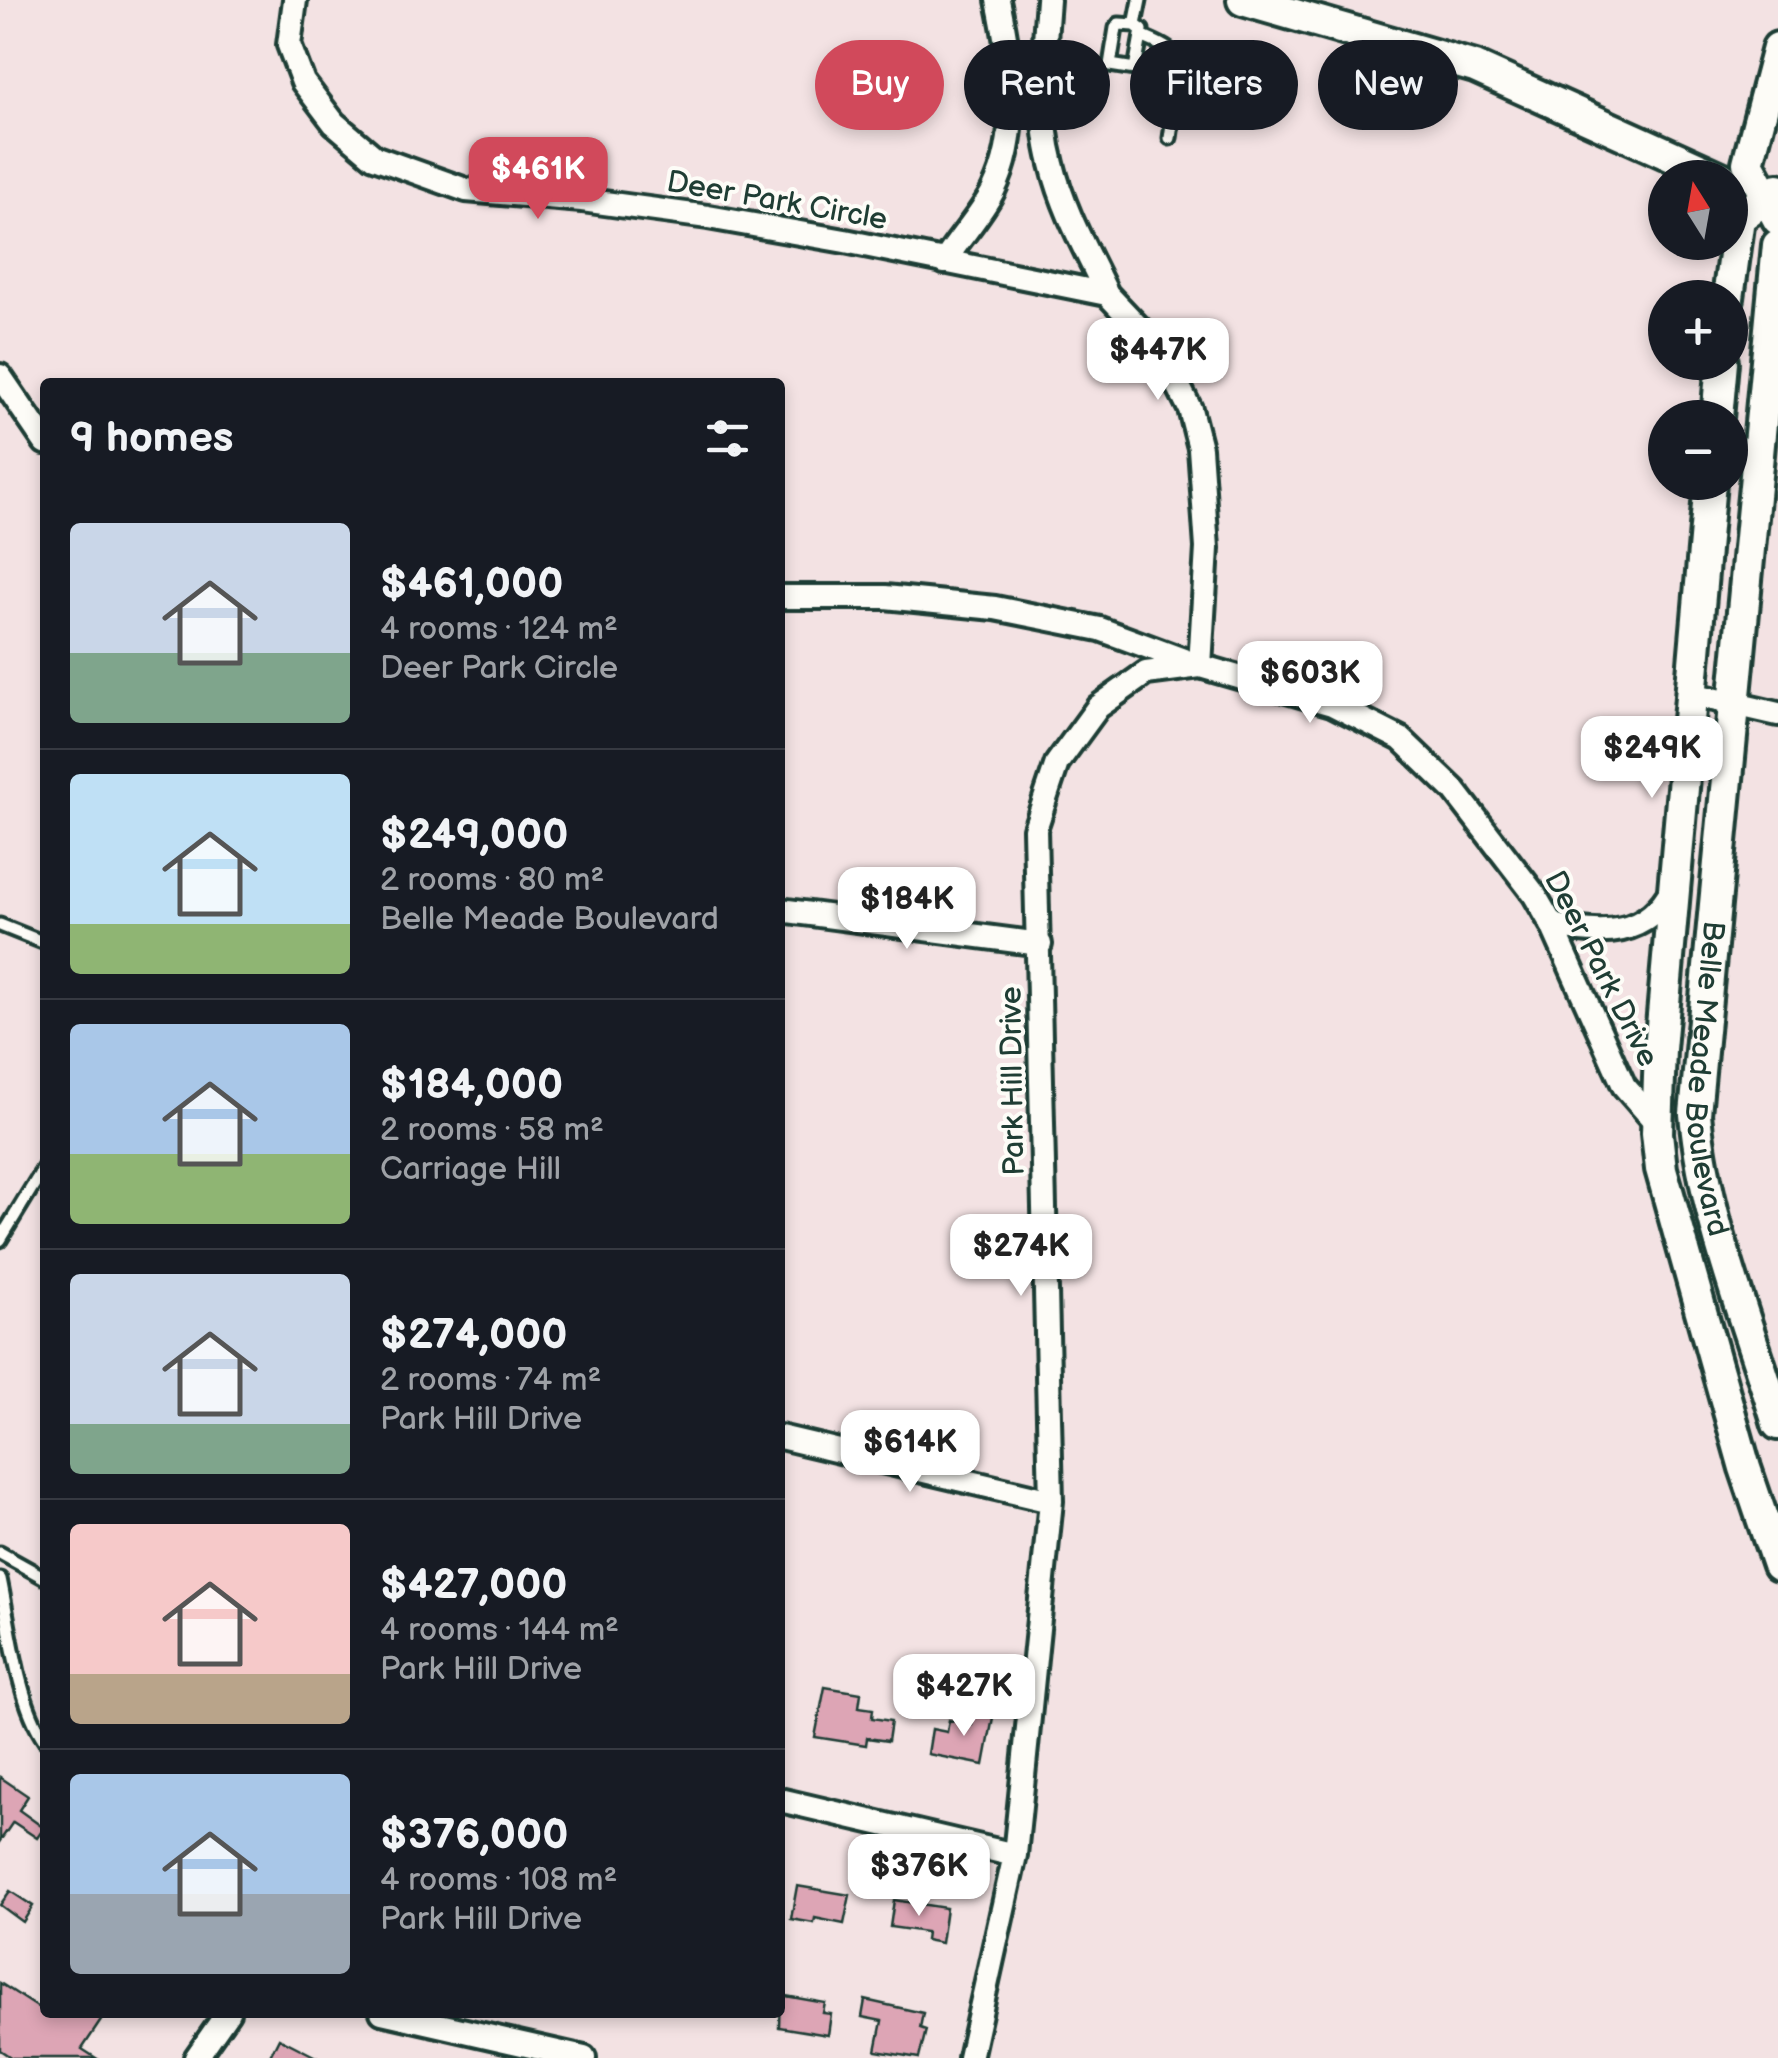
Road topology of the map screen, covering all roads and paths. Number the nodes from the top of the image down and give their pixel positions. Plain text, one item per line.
1 (296, 0) edge
2 (998, 0) edge
3 (1048, 0) edge
4 (1140, 0) edge
5 (1243, 0) edge
6 (1778, 48) edge
7 (1170, 138) dead end
8 (1681, 160) edge
9 (1748, 190) edge
10 (1775, 202) edge
11 (1778, 245) edge
12 (944, 262) junction
13 (1730, 280) edge
14 (1107, 294) junction
15 (0, 376) edge
16 (40, 435) edge
17 (1748, 492) edge
18 (1754, 493) junction
19 (1709, 500) edge
20 (785, 597) edge
21 (1200, 666) junction
22 (1690, 694) junction
23 (1734, 704) junction
24 (1778, 714) edge
25 (1675, 884) junction
26 (1714, 890) junction
27 (785, 911) edge
28 (0, 925) edge
29 (1552, 925) junction
30 (40, 941) edge
31 (1040, 944) junction
32 (1696, 1122) junction
33 (1657, 1124) junction
34 (40, 1174) edge
35 (0, 1240) edge
36 (1778, 1424) edge
37 (785, 1438) edge
38 (1051, 1501) junction
39 (0, 1553) edge
40 (1778, 1565) edge
41 (40, 1575) edge
42 (0, 1578) edge
43 (40, 1733) edge
44 (785, 1801) edge
45 (1015, 1854) junction
46 (224, 2018) edge
47 (408, 2018) edge
48 (196, 2058) edge
49 (584, 2058) edge
50 (970, 2058) edge

1 - 12 street, Deer Park Circle
2 - 12 street
3 - 14 street
4 - 7 lane
5 - 8 main road
6 - 10 main road
9 - 10 main road
10 - 13 main road
11 - 18 main road, Belle Meade Boulevard
12 - 14 street, Deer Park Circle
14 - 21 street
15 - 16 street
17 - 18 main road
18 - 23 main road, Belle Meade Boulevard
19 - 22 main road, Belle Meade Boulevard
20 - 21 street, Deer Park Drive
21 - 29 street, Deer Park Drive
21 - 31 street, Park Hill Drive
22 - 23 street
22 - 25 main road, Belle Meade Boulevard
23 - 24 street
23 - 26 main road, Belle Meade Boulevard
25 - 26 main road
25 - 29 street
25 - 33 main road, Belle Meade Boulevard
26 - 32 main road, Belle Meade Boulevard
27 - 31 street
28 - 30 lane
29 - 33 street, Deer Park Drive
31 - 38 street, Park Hill Drive
32 - 33 main road
32 - 36 main road, Belle Meade Boulevard
33 - 40 main road, Belle Meade Boulevard
34 - 35 lane
37 - 38 street
38 - 45 street, Park Hill Drive
39 - 41 lane
42 - 43 lane
44 - 45 street
45 - 50 street, Park Hill Drive
46 - 48 street
47 - 49 street

